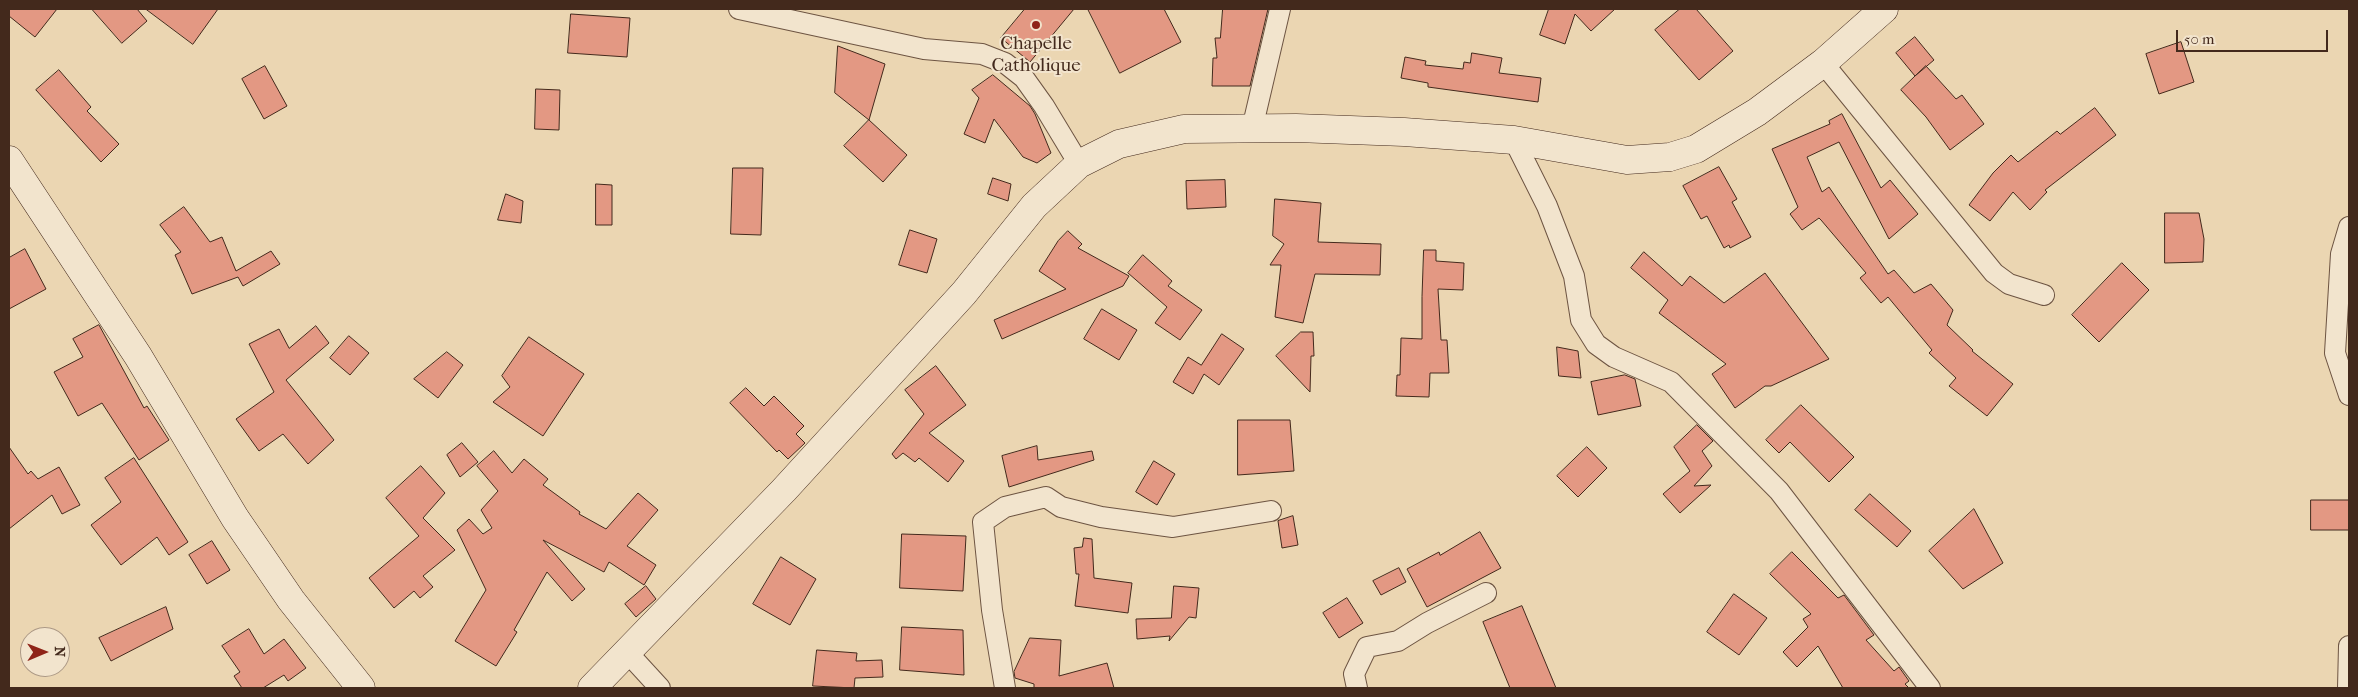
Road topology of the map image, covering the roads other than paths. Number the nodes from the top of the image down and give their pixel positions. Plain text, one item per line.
1 (739, 9) edge
2 (1280, 9) edge
3 (1884, 9) edge
4 (1823, 63) junction
5 (1252, 129) junction
6 (1514, 140) junction
7 (9, 160) edge
8 (1080, 164) junction
9 (2349, 226) edge
10 (2044, 295) dead end
11 (2349, 395) edge
12 (1271, 511) dead end
13 (1486, 593) dead end
14 (2349, 646) edge
15 (627, 652) junction
16 (361, 688) edge
17 (592, 688) edge
18 (660, 688) edge
19 (1006, 688) edge
20 (1358, 688) edge
21 (1930, 688) edge
22 (2348, 688) edge

1 - 8 street
2 - 5 street
3 - 4 street
4 - 6 street
4 - 10 street
5 - 6 street
5 - 8 street
6 - 21 street
7 - 16 street
8 - 15 street
9 - 11 street
12 - 19 street
13 - 20 street
14 - 22 street
15 - 17 street
15 - 18 street

